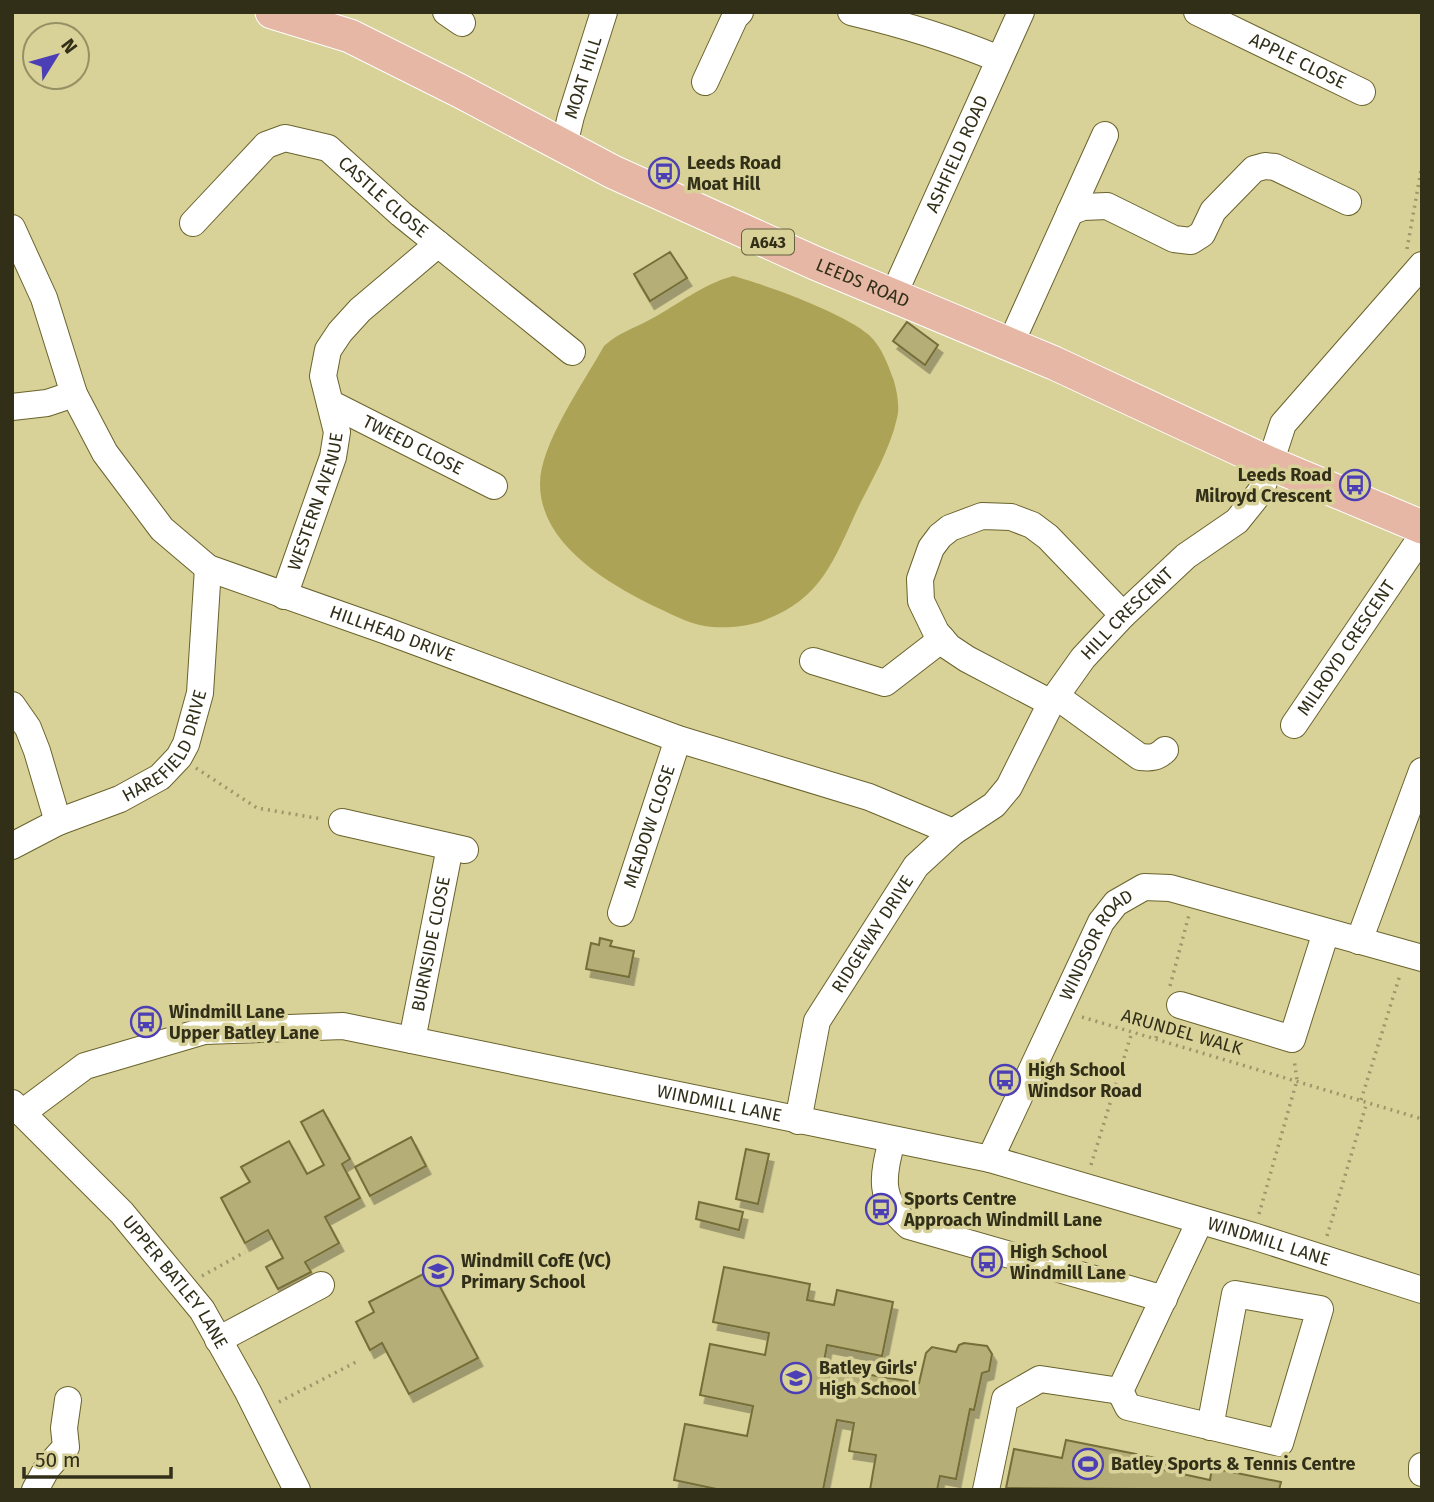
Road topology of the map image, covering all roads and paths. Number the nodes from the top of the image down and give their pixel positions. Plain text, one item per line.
1 (272, 12) edge
2 (604, 12) edge
3 (740, 12) edge
4 (851, 12) edge
5 (1021, 12) edge
6 (1196, 12) edge
7 (999, 60) junction
8 (705, 82) dead end
9 (1362, 92) dead end
10 (1105, 135) dead end
11 (564, 145) junction
12 (1422, 165) edge
13 (1348, 202) dead end
14 (1070, 212) junction
15 (193, 223) dead end
16 (12, 228) edge
17 (439, 244) junction
18 (1420, 268) edge
19 (893, 296) junction
20 (1010, 345) junction
21 (572, 352) dead end
22 (74, 394) junction
23 (330, 402) junction
24 (12, 407) edge
25 (1269, 463) junction
26 (494, 486) dead end
27 (1422, 527) edge
28 (1422, 536) edge
29 (208, 568) junction
30 (284, 596) junction
31 (1123, 615) junction
32 (942, 639) junction
33 (813, 661) dead end
34 (1054, 699) junction
35 (12, 705) edge
36 (1294, 725) dead end
37 (678, 739) junction
38 (1165, 750) dead end
39 (179, 757) junction
40 (1422, 771) edge
41 (1009, 788) joint
42 (58, 822) junction
43 (342, 823) joint
44 (953, 832) junction
45 (12, 846) edge
46 (1194, 895) junction
47 (621, 913) dead end
48 (1326, 932) junction
49 (1359, 941) junction
50 (1414, 956) edge
51 (1171, 1001) junction
52 (1059, 1010) junction
53 (1132, 1031) junction
54 (1156, 1038) junction
55 (1292, 1039) junction
56 (412, 1040) junction
57 (1297, 1080) junction
58 (1361, 1100) junction
59 (1367, 1102) junction
60 (17, 1108) edge
61 (1422, 1119) edge
62 (798, 1121) junction
63 (892, 1140) junction
64 (990, 1159) junction
65 (1084, 1187) junction
66 (1200, 1221) junction
67 (1253, 1236) junction
68 (245, 1252) dead end
69 (1321, 1258) junction
70 (321, 1285) dead end
71 (182, 1287) junction
72 (1422, 1290) edge
73 (1164, 1299) junction
74 (218, 1340) junction
75 (356, 1362) dead end
76 (1120, 1391) junction
77 (68, 1401) dead end
78 (258, 1413) junction
79 (1210, 1427) junction
80 (1422, 1466) edge
81 (1422, 1473) edge
82 (35, 1490) edge
83 (297, 1490) edge
84 (986, 1490) edge

1 - 11 main road, LEEDS ROAD / A643
2 - 11 street, MOAT HILL
3 - 8 street
4 - 7 street
5 - 7 street, ASHFIELD ROAD
6 - 9 street, APPLE CLOSE
7 - 19 street, ASHFIELD ROAD
10 - 14 street
11 - 19 main road, LEEDS ROAD / A643
12 - 18 path
13 - 14 street
14 - 20 street
15 - 17 street, CASTLE CLOSE
16 - 22 street, HILLHEAD DRIVE
17 - 21 street, CASTLE CLOSE
17 - 23 street, WESTERN AVENUE
18 - 25 street, HILL CRESCENT
19 - 20 main road, LEEDS ROAD / A643
20 - 25 main road, LEEDS ROAD / A643
22 - 24 street
22 - 29 street, HILLHEAD DRIVE
23 - 26 street, TWEED CLOSE
23 - 30 street, WESTERN AVENUE
25 - 27 main road, LEEDS ROAD / A643
25 - 31 street, HILL CRESCENT
28 - 36 street, MILROYD CRESCENT
29 - 30 street, HILLHEAD DRIVE
29 - 39 street, HAREFIELD DRIVE
30 - 37 street, HILLHEAD DRIVE
31 - 32 street
31 - 34 street, HILL CRESCENT
32 - 33 street
32 - 34 street
34 - 38 street
34 - 41 street, HILL CRESCENT
35 - 42 street
37 - 44 street, HILLHEAD DRIVE
37 - 47 street, MEADOW CLOSE
39 - 42 street, HAREFIELD DRIVE
39 - 43 path
40 - 49 street
41 - 44 street, RIDGEWAY DRIVE
42 - 45 street, HAREFIELD DRIVE
43 - 56 street, BURNSIDE CLOSE
44 - 62 street, RIDGEWAY DRIVE
46 - 48 street, WINDSOR ROAD
46 - 51 path
46 - 52 street, WINDSOR ROAD
48 - 49 street, WINDSOR ROAD
48 - 55 street
49 - 50 street, WINDSOR ROAD
50 - 58 path
51 - 54 path
51 - 55 street
52 - 53 path, ARUNDEL WALK
52 - 64 street, WINDSOR ROAD
53 - 54 path, ARUNDEL WALK
53 - 65 path
54 - 57 path, ARUNDEL WALK
55 - 57 path
56 - 60 street, WINDMILL LANE
56 - 62 street, WINDMILL LANE
57 - 58 path, ARUNDEL WALK
57 - 67 path
58 - 59 path, ARUNDEL WALK
59 - 61 path, ARUNDEL WALK
59 - 69 path
60 - 71 street, UPPER BATLEY LANE
62 - 63 street, WINDMILL LANE
63 - 64 street, WINDMILL LANE
63 - 73 street
64 - 65 street, WINDMILL LANE
65 - 66 street, WINDMILL LANE
66 - 67 street, WINDMILL LANE
66 - 73 street
67 - 69 street, WINDMILL LANE
68 - 71 path
69 - 72 street, WINDMILL LANE
70 - 74 street
71 - 74 street, UPPER BATLEY LANE
73 - 76 street
74 - 78 street, UPPER BATLEY LANE
75 - 78 path
76 - 79 street
76 - 84 street
77 - 82 street
78 - 83 street, UPPER BATLEY LANE
79 - 79 street
80 - 81 street

